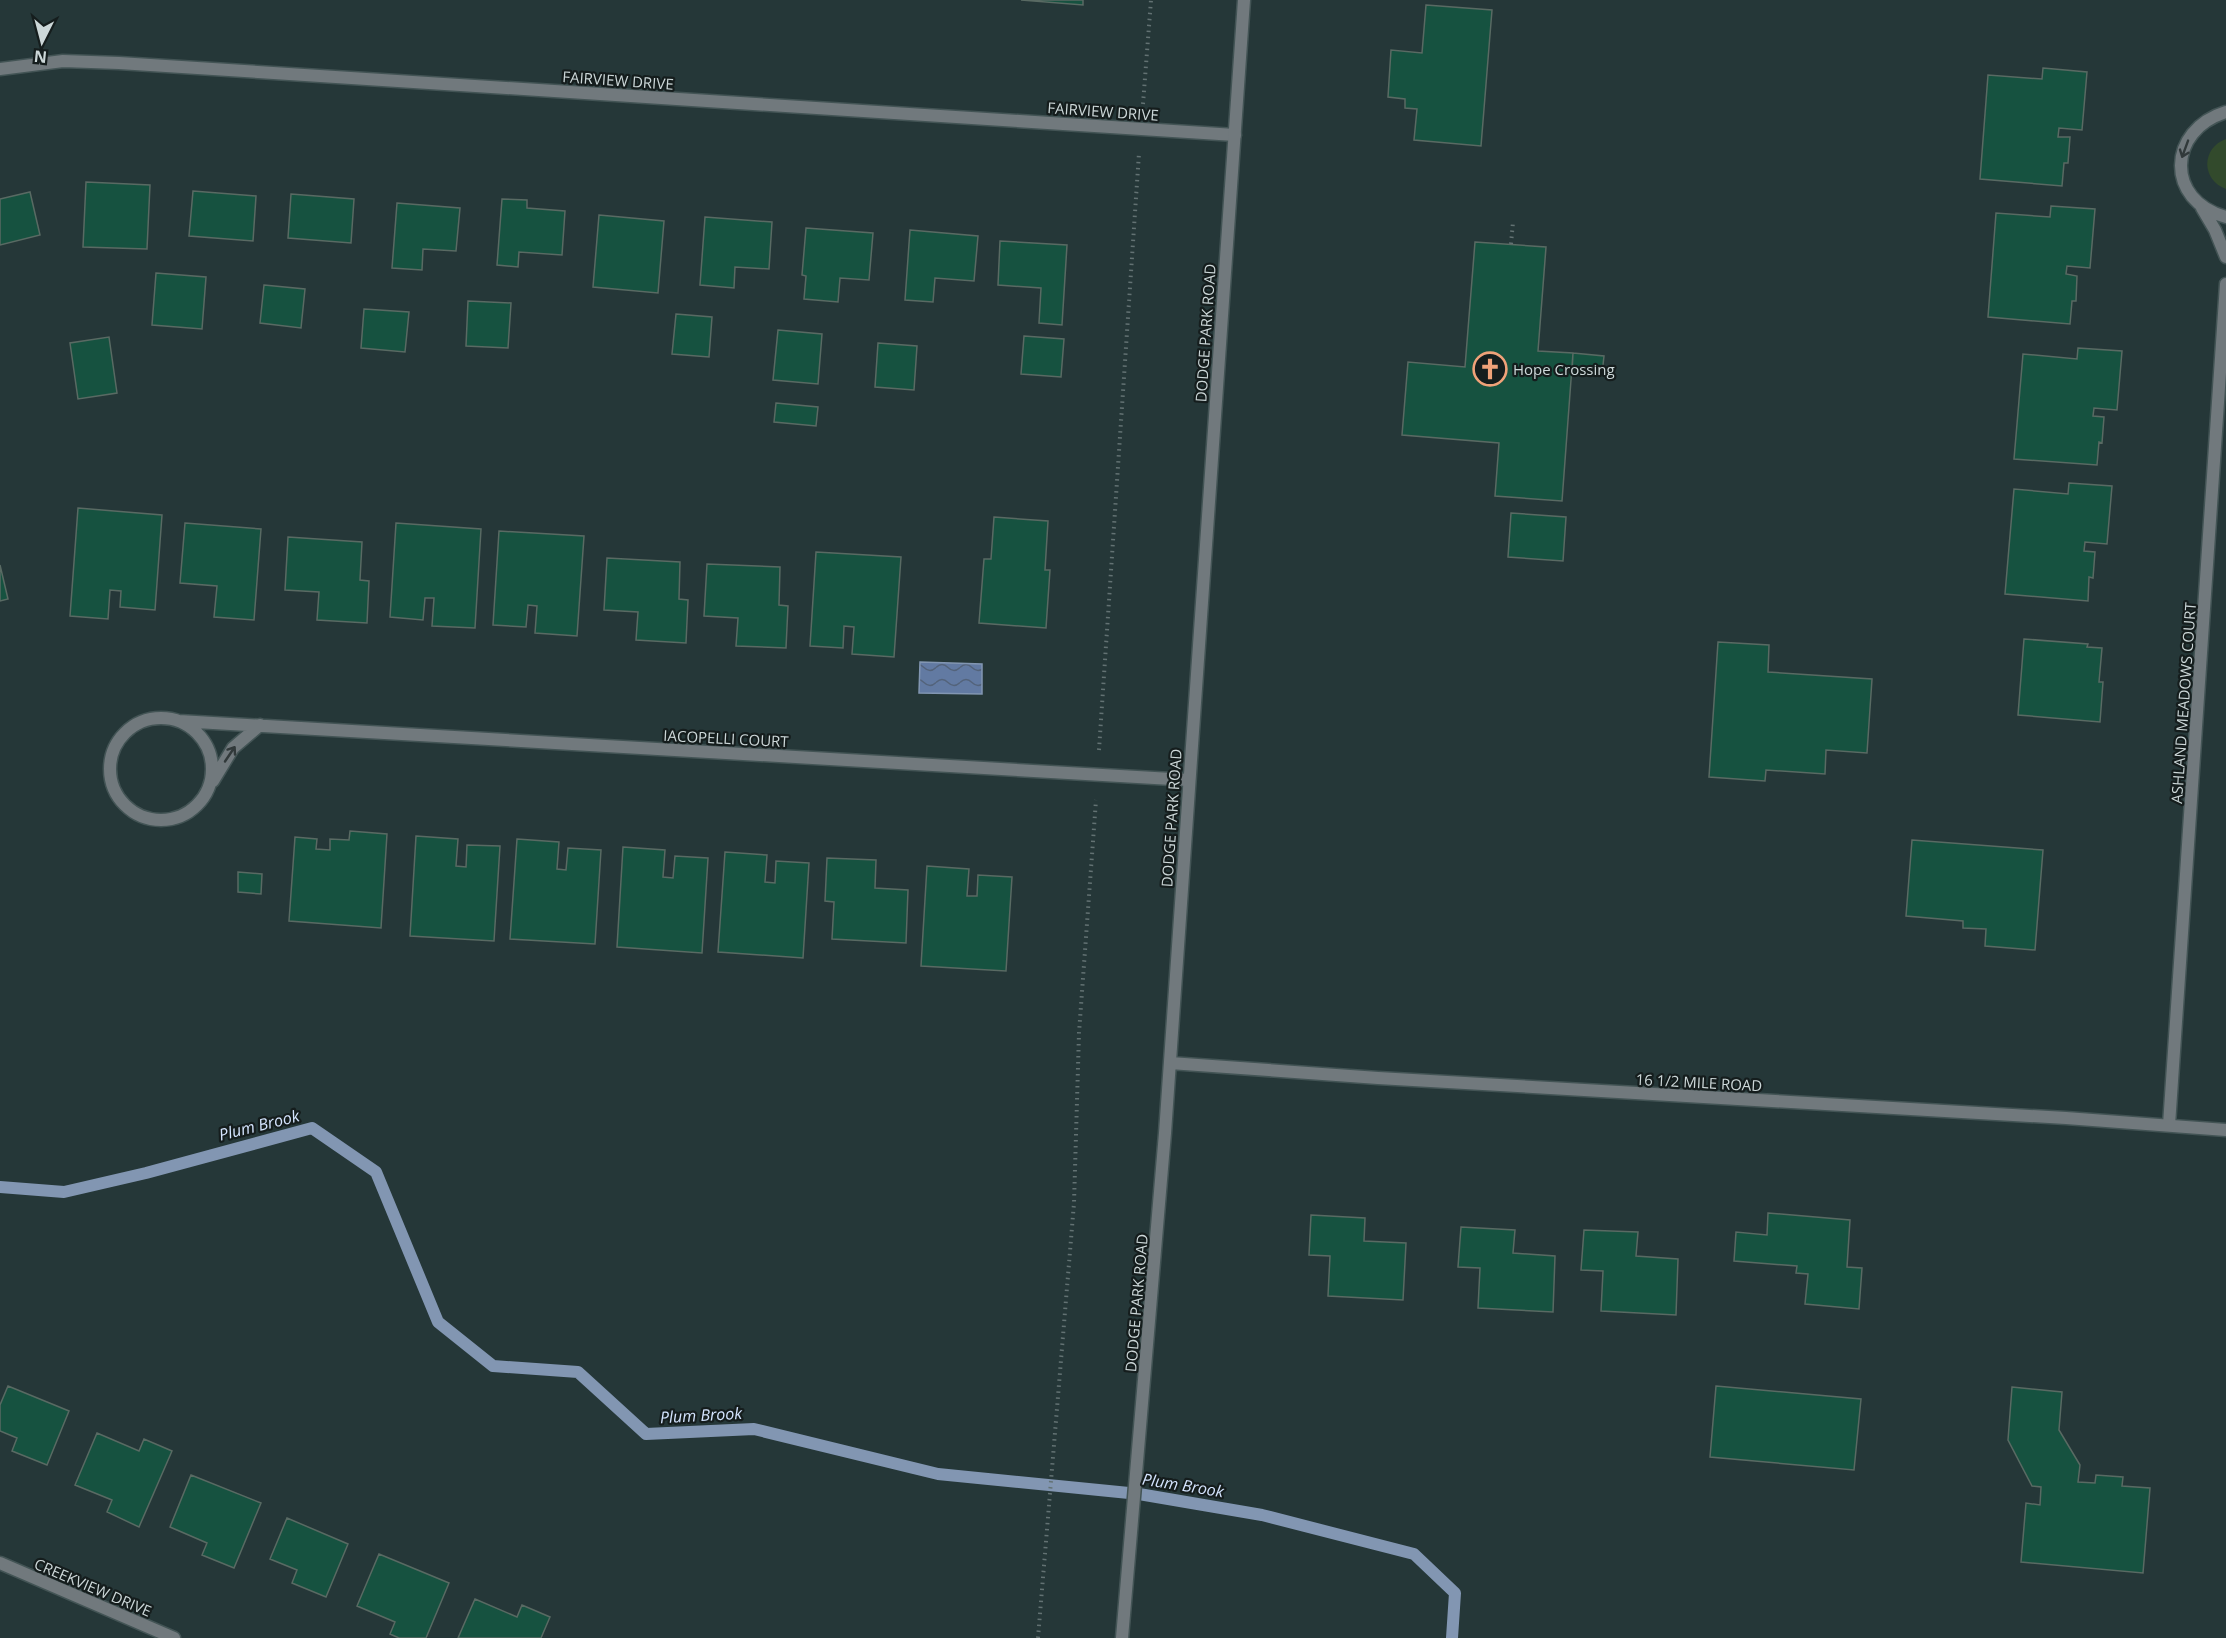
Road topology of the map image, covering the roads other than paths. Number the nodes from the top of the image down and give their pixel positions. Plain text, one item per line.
1 (1244, 0) edge
2 (0, 69) edge
3 (2226, 112) edge
4 (1234, 135) junction
5 (2199, 205) junction
6 (2226, 217) edge
7 (2226, 256) edge
8 (2226, 284) edge
9 (179, 721) junction
10 (260, 725) junction
11 (1189, 780) junction
12 (208, 790) junction
13 (1170, 1064) junction
14 (2169, 1125) junction
15 (2226, 1130) edge
16 (0, 1563) edge
17 (174, 1638) edge
18 (1122, 1638) edge

1 - 4 street, DODGE PARK ROAD
2 - 4 street, FAIRVIEW DRIVE
3 -> 5 street
4 - 11 street, DODGE PARK ROAD
5 - 6 street
5 - 7 street
8 - 14 street, ASHLAND MEADOWS COURT
9 - 10 street, IACOPELLI COURT
9 - 12 street
9 - 12 street, IACOPELLI COURT
10 - 11 street, IACOPELLI COURT
12 -> 10 street, IACOPELLI COURT
11 - 13 street, DODGE PARK ROAD
13 - 14 street, 16 1/2 MILE ROAD
13 - 18 street, DODGE PARK ROAD
14 - 15 street, 16 1/2 MILE ROAD
16 - 17 street, CREEKVIEW DRIVE

